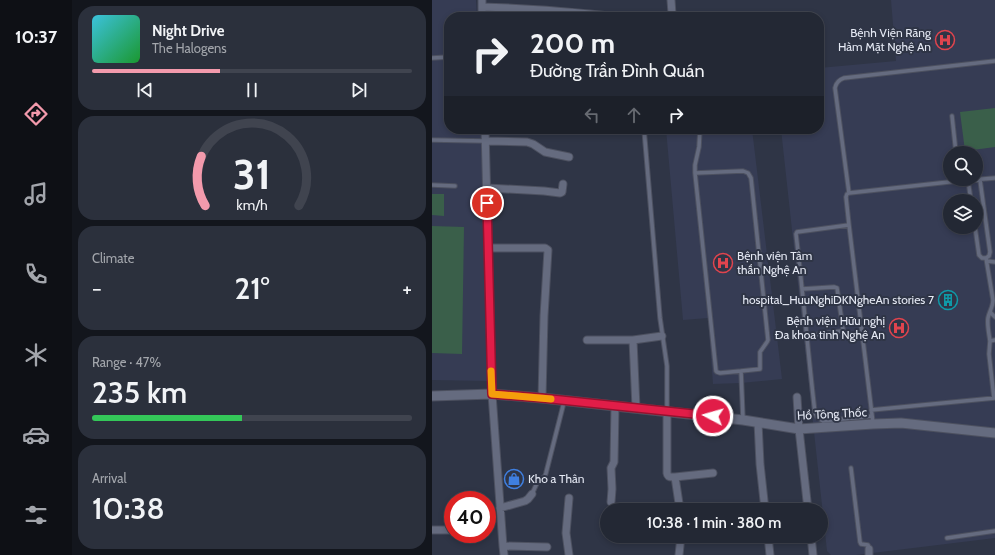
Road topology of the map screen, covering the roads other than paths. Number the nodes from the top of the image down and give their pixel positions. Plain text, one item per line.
1 (671, 0) edge
2 (482, 4) edge
3 (568, 12) edge
4 (672, 12) edge
5 (444, 57) edge
6 (432, 58) edge
7 (995, 60) edge
8 (952, 116) dead end
9 (485, 134) edge
10 (644, 134) edge
11 (700, 134) edge
12 (432, 140) edge
13 (486, 142) junction
14 (955, 146) edge
15 (569, 157) dead end
16 (695, 173) junction
17 (995, 178) edge
18 (983, 180) edge
19 (943, 182) edge
20 (563, 184) dead end
21 (432, 185) edge
22 (455, 186) dead end
23 (981, 186) edge
24 (486, 188) junction
25 (848, 193) junction
26 (849, 225) junction
27 (976, 234) edge
28 (488, 248) junction
29 (986, 260) junction
30 (995, 262) edge
31 (802, 289) junction
32 (990, 312) junction
33 (995, 316) edge
34 (662, 336) junction
35 (806, 336) junction
36 (587, 340) dead end
37 (633, 340) junction
38 (995, 340) edge
39 (990, 341) junction
40 (741, 372) junction
41 (492, 394) junction
42 (432, 396) edge
43 (797, 397) dead end
44 (542, 398) junction
45 (995, 398) edge
46 (564, 401) junction
47 (615, 406) junction
48 (636, 408) junction
49 (872, 410) junction
50 (667, 411) junction
51 (744, 420) junction
52 (873, 420) junction
53 (758, 422) junction
54 (799, 429) junction
55 (995, 433) edge
56 (851, 468) dead end
57 (713, 473) dead end
58 (675, 477) junction
59 (532, 494) joint
60 (569, 498) dead end
61 (611, 502) dead end
62 (679, 503) edge
63 (764, 503) edge
64 (807, 503) edge
65 (500, 508) junction
66 (432, 530) edge
67 (444, 530) edge
68 (995, 531) edge
69 (948, 538) dead end
70 (680, 543) edge
71 (769, 543) edge
72 (812, 543) edge
73 (503, 546) junction
74 (546, 547) dead end
75 (869, 552) edge
76 (504, 555) edge
77 (569, 555) edge
78 (678, 555) edge
79 (770, 555) edge
80 (813, 555) edge

1 - 4 street
2 - 3 street
5 - 6 lane
7 - 25 lane
8 - 14 lane
9 - 13 street
10 - 34 lane
11 - 16 lane
12 - 13 lane
13 - 15 street
13 - 24 street
16 - 40 lane
16 - 40 lane
17 - 18 lane
19 - 25 lane
20 - 24 street
21 - 22 lane
23 - 29 lane
24 - 28 street
25 - 26 lane
26 - 31 lane
26 - 49 lane
27 - 29 lane
28 - 41 street
28 - 44 street
29 - 30 lane
29 - 32 lane
31 - 35 lane
31 - 35 lane
32 - 33 lane
32 - 39 lane
34 - 37 street
34 - 50 lane
35 - 52 lane
36 - 37 street
37 - 48 street
38 - 39 lane
39 - 45 lane
40 - 51 lane
41 - 42 street, Hồ Tông Thốc
41 - 44 street, Hồ Tông Thốc
41 - 65 street
43 - 54 street
44 - 46 street, Hồ Tông Thốc
45 - 49 lane
46 - 47 street, Hồ Tông Thốc
46 - 59 lane
47 - 48 street, Hồ Tông Thốc
47 - 61 street
48 - 50 street, Hồ Tông Thốc
49 - 52 lane
50 - 51 street, Hồ Tông Thốc
50 - 58 street
51 - 53 street, Hồ Tông Thốc
52 - 54 street, Hồ Tông Thốc
52 - 55 street, Hồ Tông Thốc
53 - 54 street, Hồ Tông Thốc
53 - 63 street
54 - 64 street
56 - 75 lane
57 - 58 street
58 - 62 street
59 - 65 street
60 - 77 street
65 - 73 street
66 - 67 street
68 - 69 lane
70 - 78 street
71 - 79 street
72 - 80 street
73 - 74 street
73 - 76 street

